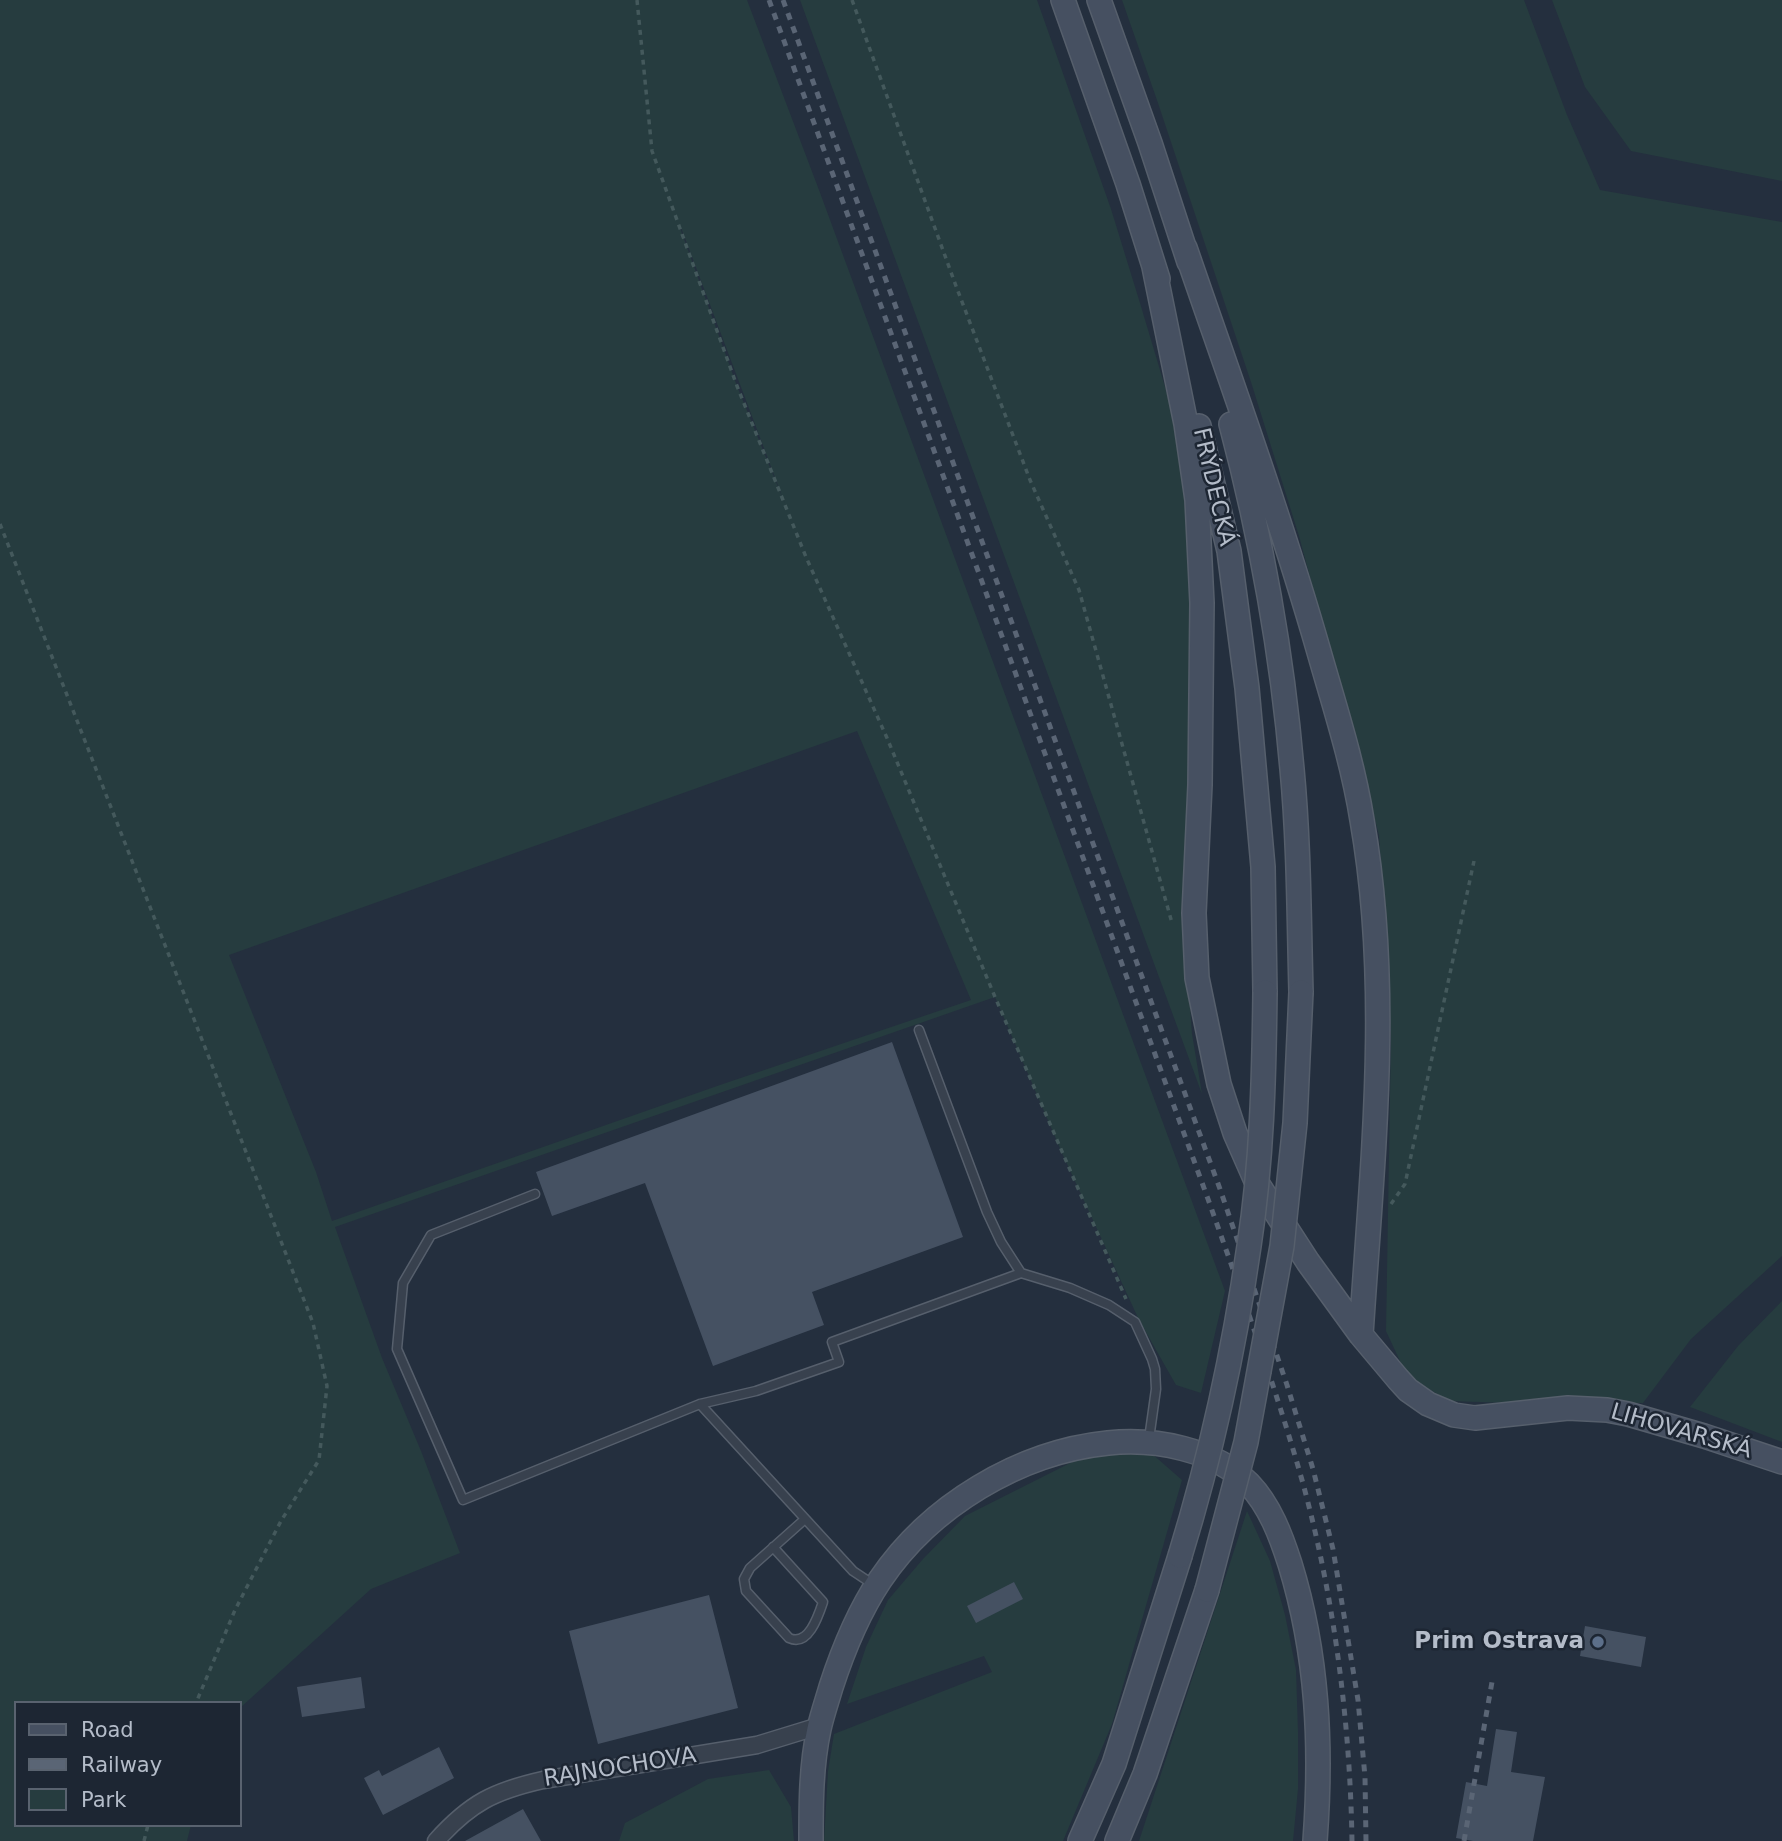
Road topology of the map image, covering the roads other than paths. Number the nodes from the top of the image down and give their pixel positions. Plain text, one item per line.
1 (1063, 0) edge
2 (1099, 0) edge
3 (1185, 248) junction
4 (1154, 267) junction
5 (919, 1030) dead end
6 (535, 1194) dead end
7 (1021, 1273) junction
8 (1361, 1335) junction
9 (700, 1404) junction
10 (1149, 1442) junction
11 (1782, 1462) edge
12 (805, 1519) junction
13 (773, 1547) junction
14 (876, 1587) junction
15 (819, 1726) junction
16 (436, 1841) edge
17 (811, 1841) edge
18 (1080, 1841) edge
19 (1117, 1841) edge
20 (1315, 1841) edge

1 - 4 main road, FRÝDECKÁ
2 - 3 main road, FRÝDECKÁ
3 - 8 main road
3 - 19 main road, FRÝDECKÁ, bridge
4 - 8 main road, LIHOVARSKÁ
4 - 18 main road, FRÝDECKÁ, bridge
5 - 7 lane
6 - 9 lane
7 - 9 lane
7 - 10 lane
8 - 11 main road, LIHOVARSKÁ
9 - 12 lane
10 - 14 main road
10 - 20 main road
12 - 13 lane
12 - 14 lane
13 - 13 lane
14 - 15 main road
15 - 16 street, RAJNOCHOVA
15 - 17 main road

